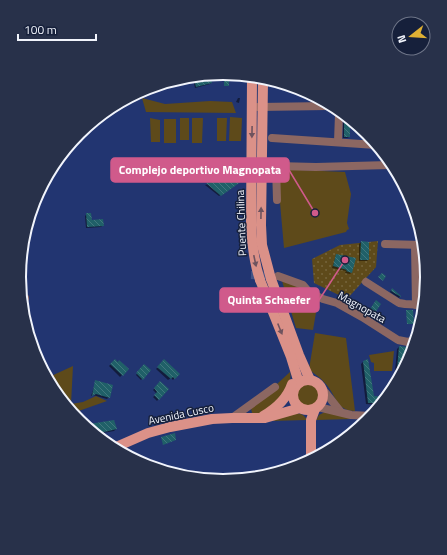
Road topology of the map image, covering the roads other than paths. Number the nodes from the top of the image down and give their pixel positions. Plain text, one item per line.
1 (252, 82) edge
2 (263, 84) edge
3 (322, 106) edge
4 (258, 107) dead end
5 (339, 117) edge
6 (272, 138) dead end
7 (338, 142) junction
8 (369, 144) edge
9 (386, 165) edge
10 (277, 200) dead end
11 (385, 244) dead end
12 (418, 245) edge
13 (274, 278) junction
14 (366, 282) dead end
15 (419, 303) edge
16 (419, 305) edge
17 (411, 341) edge
18 (295, 368) junction
19 (310, 380) junction
20 (299, 383) junction
21 (275, 387) dead end
22 (321, 387) junction
23 (293, 397) junction
24 (247, 407) junction
25 (317, 408) junction
26 (302, 409) junction
27 (341, 412) junction
28 (364, 416) edge
29 (256, 417) junction
30 (232, 418) junction
31 (311, 420) junction
32 (120, 446) edge
33 (311, 455) edge

1 -> 18 main road, Puente Chilina, bridge
13 -> 2 main road, Puente Chilina, bridge
3 - 4 street
5 - 7 street
6 - 7 street
7 - 8 street
9 - 10 street
11 - 12 street
12 - 15 street
13 - 17 street, Magnopata
13 - 19 main road, Puente Chilina
14 - 16 street
18 - 20 main road, Puente Chilina
18 - 29 main road
19 - 20 main road
19 - 22 main road
20 - 23 main road
21 - 24 street
22 - 25 main road
22 - 27 street
23 - 26 main road
23 - 29 main road, Avenida Cusco
24 - 29 street
24 - 30 street
25 - 26 main road
25 - 27 street
25 - 31 main road
26 - 29 main road, Avenida Cusco
26 - 31 main road
27 - 28 street
29 - 30 main road, Avenida Cusco
30 - 32 main road, Avenida Cusco
31 - 33 main road

